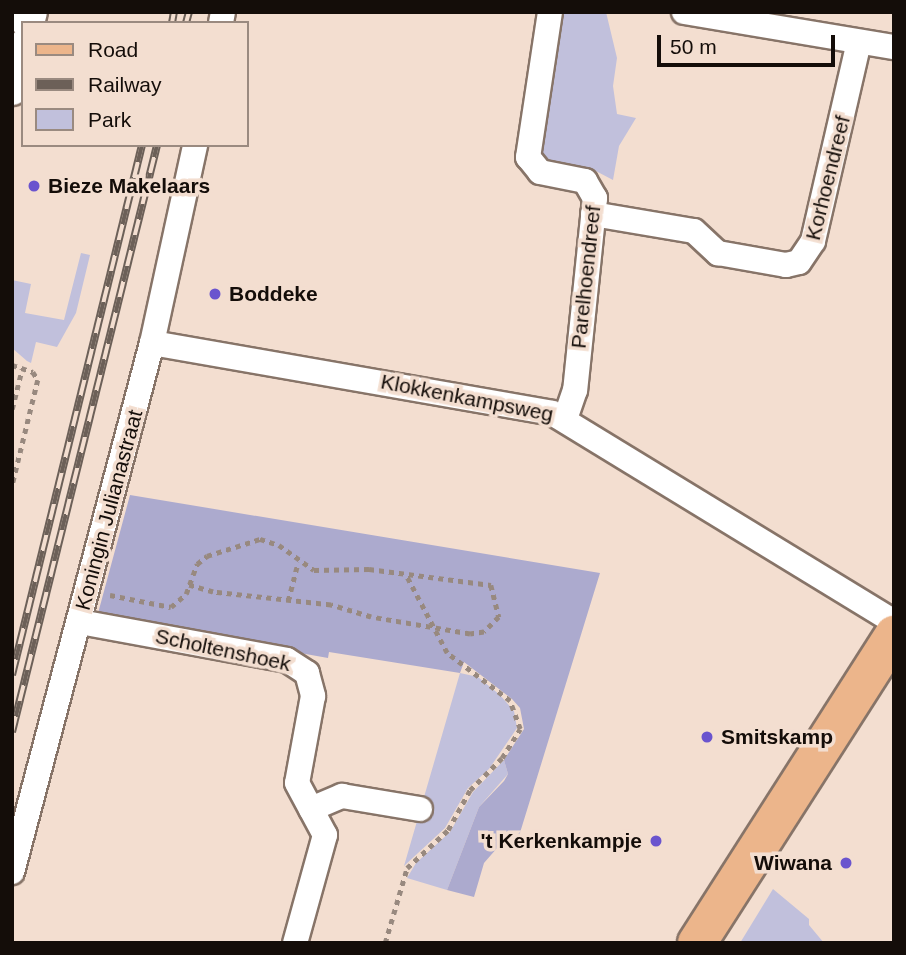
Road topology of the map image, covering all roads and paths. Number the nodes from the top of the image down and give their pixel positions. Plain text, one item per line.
1 (550, 12) edge
2 (684, 12) edge
3 (859, 42) junction
4 (894, 47) edge
5 (21, 54) edge
6 (13, 84) edge
7 (195, 147) edge
8 (593, 214) junction
9 (152, 343) junction
10 (12, 365) edge
11 (22, 369) junction
12 (12, 409) edge
13 (565, 419) junction
14 (12, 486) edge
15 (298, 562) junction
16 (407, 577) junction
17 (189, 585) junction
18 (88, 590) junction
19 (288, 601) junction
20 (80, 622) junction
21 (894, 622) edge
22 (433, 628) junction
23 (894, 635) edge
24 (311, 809) junction
25 (420, 809) dead end
26 (12, 872) edge
27 (295, 943) edge
28 (385, 943) edge
29 (697, 943) edge

1 - 8 street, Parelhoendreef
2 - 3 street
3 - 4 street
3 - 8 street, Korhoendreef
5 - 6 street
7 - 9 street, Koningin Julianastraat
8 - 13 street, Parelhoendreef
9 - 13 street, Klokkenkampsweg
9 - 18 street, Koningin Julianastraat
10 - 11 path
11 - 12 path
11 - 14 path
13 - 21 street, Klokkenkampsweg
15 - 16 path
15 - 17 path
15 - 19 path
16 - 22 path
16 - 22 path
17 - 18 path
17 - 19 path
18 - 20 street, Koningin Julianastraat
19 - 22 path
20 - 24 street, Scholtenshoek
20 - 26 street, Koningin Julianastraat
22 - 28 path
23 - 29 main road
24 - 25 street
24 - 27 street, Scholtenshoek

